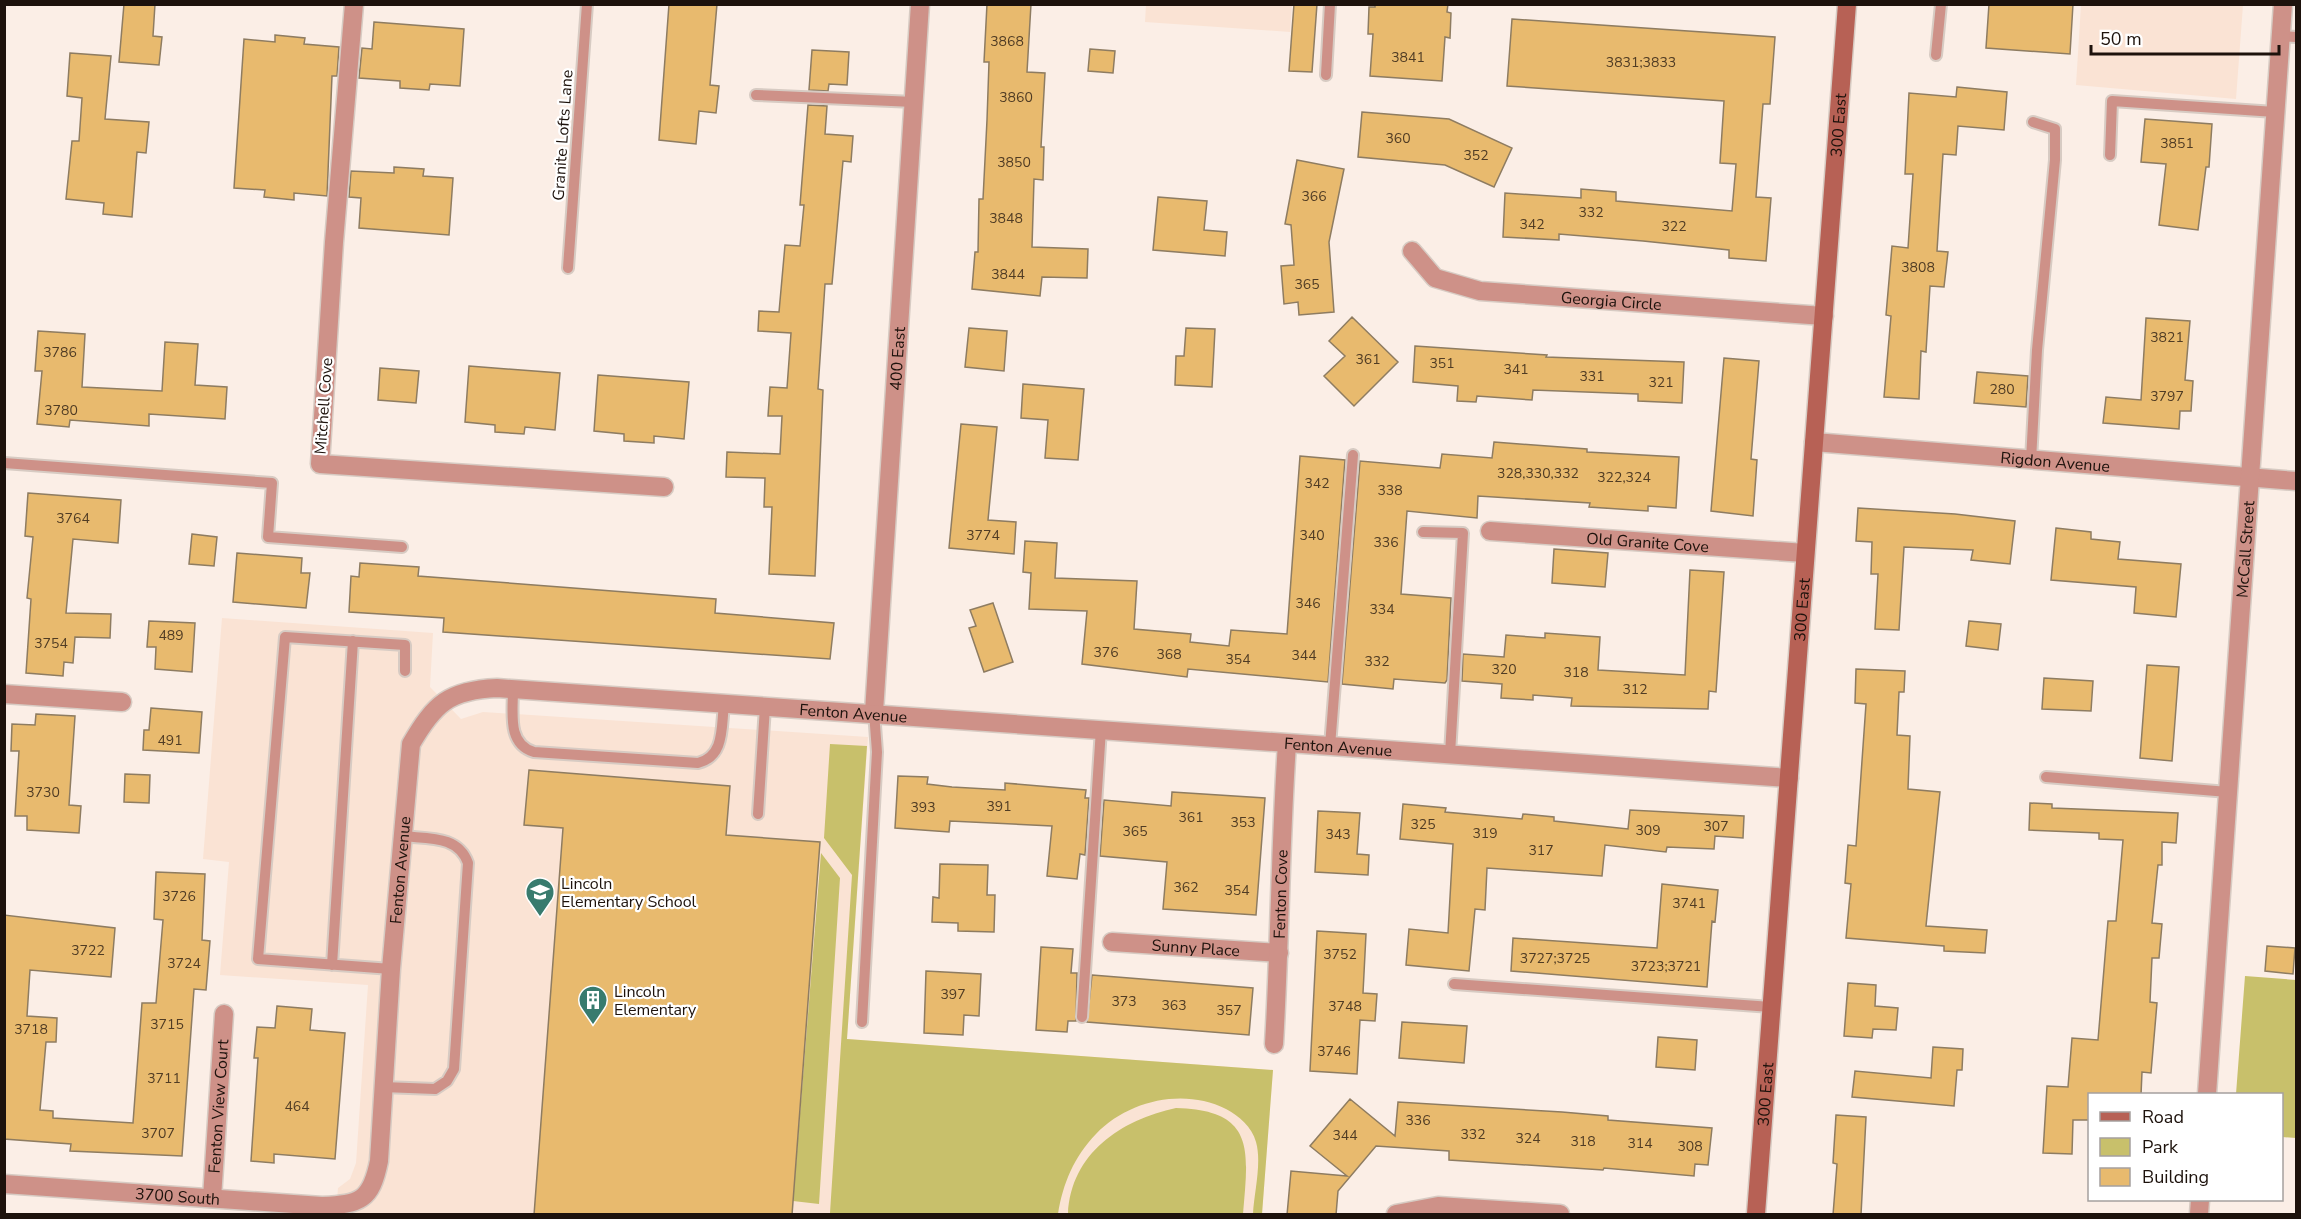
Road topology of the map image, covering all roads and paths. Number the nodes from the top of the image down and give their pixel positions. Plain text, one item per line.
1 (354, 4) edge
2 (587, 4) edge
3 (920, 4) edge
4 (1330, 4) edge
5 (1847, 4) edge
6 (1941, 4) edge
7 (2283, 4) edge
8 (2288, 36) edge
9 (1936, 55) dead end
10 (1326, 75) dead end
11 (756, 95) dead end
12 (914, 102) junction
13 (2275, 112) junction
14 (2033, 122) dead end
15 (2110, 155) dead end
16 (1412, 251) dead end
17 (568, 268) dead end
18 (1824, 316) junction
19 (1814, 442) junction
20 (1353, 455) dead end
21 (2031, 460) junction
22 (4, 463) edge
23 (2249, 477) junction
24 (2296, 481) edge
25 (664, 487) dead end
26 (1490, 531) dead end
27 (1423, 532) dead end
28 (402, 547) dead end
29 (1805, 553) junction
30 (353, 640) junction
31 (405, 671) dead end
32 (513, 689) junction
33 (4, 694) edge
34 (122, 702) dead end
35 (724, 705) junction
36 (765, 707) junction
37 (874, 712) junction
38 (1101, 729) junction
39 (1287, 744) junction
40 (1330, 746) junction
41 (1450, 754) junction
42 (2046, 777) dead end
43 (1789, 778) junction
44 (2228, 792) junction
45 (758, 814) dead end
46 (402, 836) junction
47 (1112, 942) dead end
48 (1279, 953) junction
49 (332, 965) junction
50 (391, 969) junction
51 (1454, 984) dead end
52 (1771, 1007) junction
53 (224, 1014) dead end
54 (1082, 1017) dead end
55 (862, 1022) dead end
56 (1274, 1044) dead end
57 (383, 1088) junction
58 (2207, 1093) edge
59 (4, 1184) edge
60 (212, 1198) junction
61 (353, 1209) edge
62 (1396, 1215) edge
63 (1560, 1215) edge
64 (1756, 1215) edge

1 - 25 street, Mitchell Cove
2 - 17 lane, Granite Lofts Lane
3 - 12 street, 400 East
4 - 10 lane
5 - 18 street, 300 East
6 - 9 lane
7 - 8 street, McCall Street
8 - 13 street, McCall Street
11 - 12 lane
12 - 37 street, 400 East
13 - 15 lane
13 - 23 street, McCall Street
14 - 21 lane
16 - 18 street, Georgia Circle
18 - 19 street, 300 East
19 - 21 street, Rigdon Avenue
19 - 29 street, 300 East
20 - 40 lane
21 - 23 street, Rigdon Avenue
22 - 28 lane
23 - 24 street, Rigdon Avenue
23 - 44 street, McCall Street
26 - 29 street, Old Granite Cove
27 - 41 lane
29 - 43 street, 300 East
30 - 31 lane
30 - 49 lane
30 - 49 lane
32 - 35 street, Fenton Avenue
32 - 35 lane
32 - 46 street, Fenton Avenue
33 - 34 street
35 - 36 street, Fenton Avenue
36 - 37 street, Fenton Avenue
36 - 45 lane
37 - 38 street, Fenton Avenue
37 - 55 lane
38 - 39 street, Fenton Avenue
38 - 54 lane
39 - 40 street, Fenton Avenue
39 - 48 street, Fenton Cove
40 - 41 street, Fenton Avenue
41 - 43 street, Fenton Avenue
42 - 44 lane
43 - 52 street, 300 East
44 - 58 street, McCall Street
46 - 50 street, Fenton Avenue
46 - 57 lane
47 - 48 street, Sunny Place
48 - 56 street, Fenton Cove
49 - 50 lane
50 - 57 street, Fenton Avenue
51 - 52 lane
52 - 64 street, 300 East
53 - 60 street, Fenton View Court
57 - 61 street, Fenton Avenue
59 - 60 street, 3700 South
60 - 61 street, 3700 South
62 - 63 street

